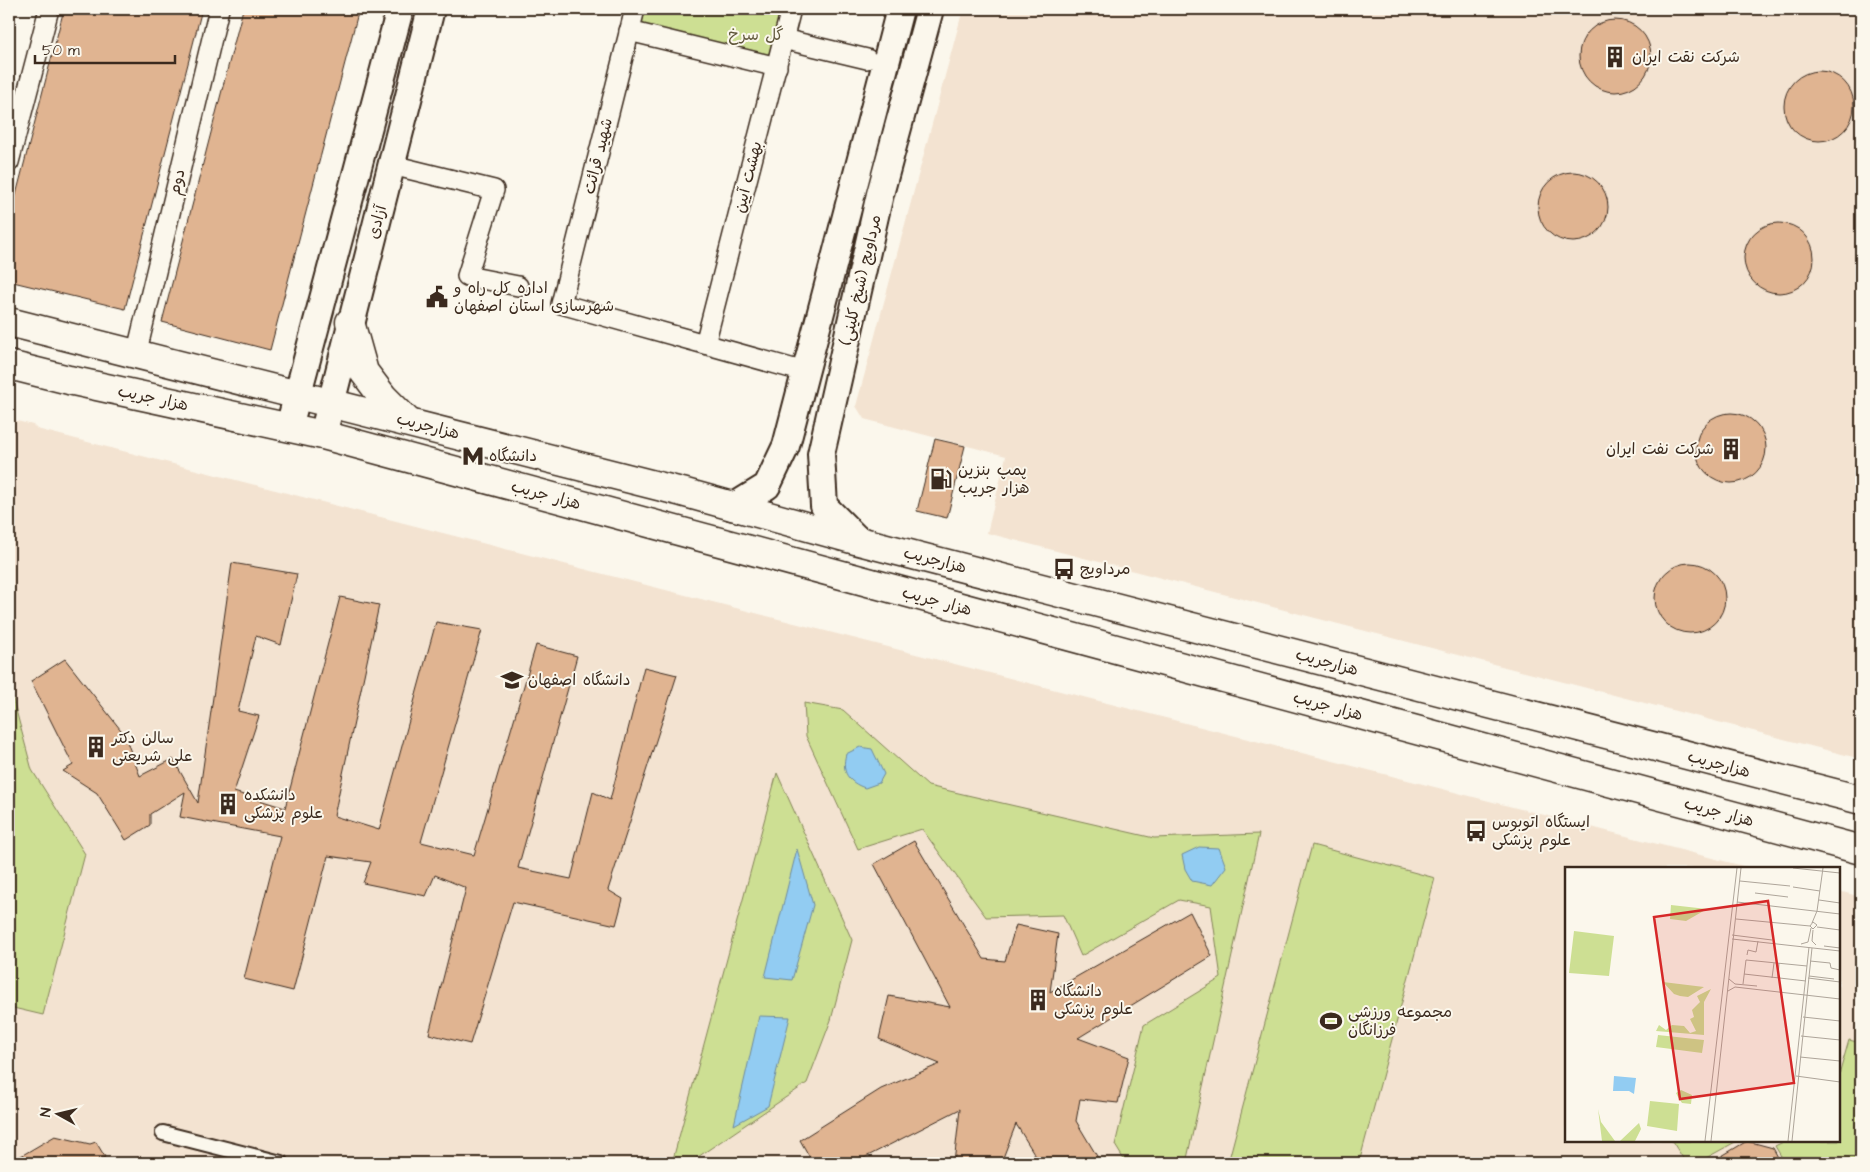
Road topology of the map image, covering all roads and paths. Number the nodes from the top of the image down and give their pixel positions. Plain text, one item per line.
1 (49, 9) edge
2 (219, 9) edge
3 (400, 9) edge
4 (431, 9) edge
5 (635, 9) edge
6 (900, 9) edge
7 (930, 9) edge
8 (786, 10) edge
9 (629, 31) junction
10 (783, 40) junction
11 (867, 59) dead end
12 (777, 67) junction
13 (9, 162) edge
14 (392, 165) junction
15 (854, 186) junction
16 (880, 194) junction
17 (518, 286) dead end
18 (9, 322) edge
19 (350, 322) junction
20 (705, 344) junction
21 (136, 355) junction
22 (9, 365) edge
23 (805, 372) junction
24 (296, 393) junction
25 (331, 401) junction
26 (407, 421) junction
27 (289, 427) junction
28 (323, 435) junction
29 (733, 507) junction
30 (859, 540) junction
31 (1861, 800) edge
32 (1861, 850) edge
33 (163, 1133) dead end
34 (280, 1163) edge

1 - 13 street
2 - 21 street, دوم
3 - 24 main road, آزادی
4 - 14 main road, آزادی
5 - 9 street, شهید قرائت
6 - 15 main road, مرداویج (شیخ کلینی)
7 - 16 main road, مرداویج (شیخ کلینی)
8 - 10 street, بهشت آیین
9 - 12 street
9 - 20 street, شهید قرائت
10 - 11 street
10 - 12 street, بهشت آیین
12 - 20 street, بهشت آیین
14 - 17 street
14 - 19 main road, آزادی
15 - 16 main road
15 - 23 main road, مرداویج (شیخ کلینی)
16 - 30 main road, مرداویج (شیخ کلینی)
18 - 21 main road, هزارجریب
19 - 25 main road, آزادی
19 - 26 main road
20 - 23 street
21 - 24 main road, هزارجریب
22 - 27 main road, هزار جریب
23 - 29 main road, مرداویج (شیخ کلینی)
24 - 25 main road, هزارجریب
24 - 27 main road, آزادی
25 - 26 main road, هزارجریب
25 - 28 main road, آزادی
26 - 29 main road, هزارجریب
27 - 28 main road, هزار جریب
28 - 32 main road, هزار جریب
29 - 30 main road, هزارجریب
30 - 31 main road, هزارجریب
33 - 34 street

